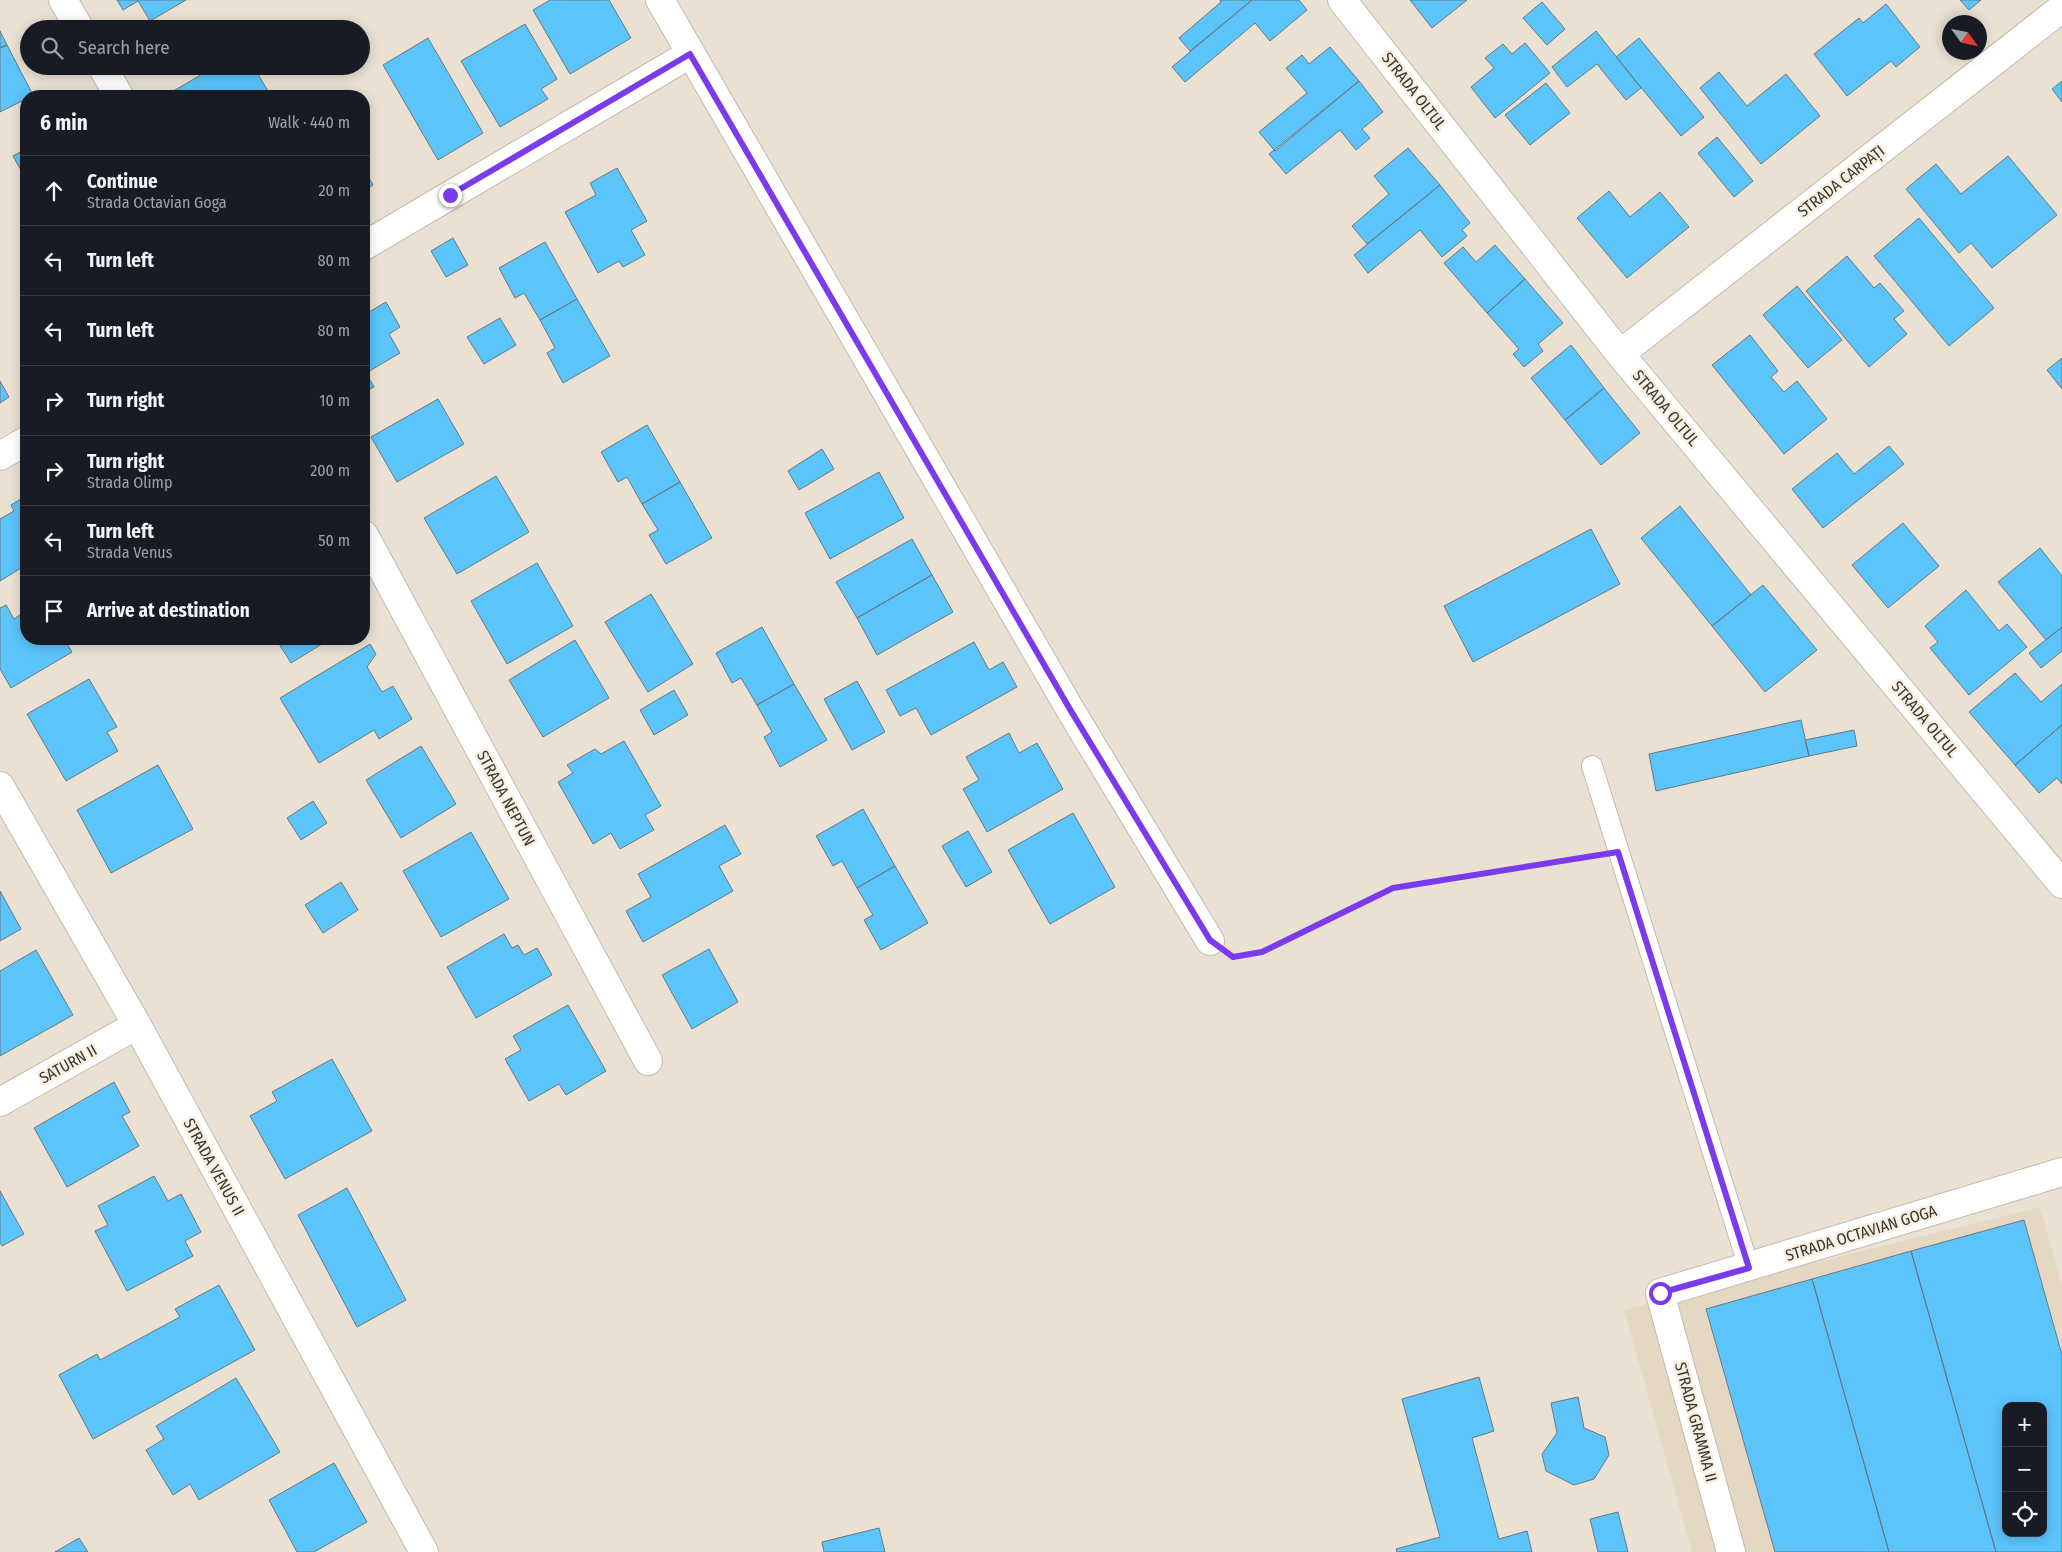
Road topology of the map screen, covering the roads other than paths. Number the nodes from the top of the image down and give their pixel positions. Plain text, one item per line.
1 (63, 0) edge
2 (660, 0) edge
3 (1342, 0) edge
4 (2062, 8) edge
5 (75, 20) edge
6 (690, 54) junction
7 (107, 75) edge
8 (116, 90) edge
9 (370, 242) edge
10 (1620, 354) junction
11 (20, 444) edge
12 (0, 456) edge
13 (370, 546) edge
14 (1592, 766) dead end
15 (0, 786) edge
16 (2062, 884) edge
17 (1210, 940) road end
18 (137, 1025) junction
19 (648, 1061) dead end
20 (0, 1102) edge
21 (2062, 1172) edge
22 (1749, 1268) junction
23 (1660, 1293) joint
24 (424, 1552) edge
25 (1731, 1552) edge

1 - 5 street
2 - 6 street
3 - 10 street, STRADA OLTUL
4 - 10 street, STRADA CARPAȚI
6 - 9 street
6 - 17 street
7 - 8 street
10 - 16 street, STRADA OLTUL
11 - 12 street
13 - 19 street, STRADA NEPTUN
14 - 22 lane
15 - 18 street, STRADA VENUS II
18 - 20 street, SATURN II
18 - 24 street, STRADA VENUS II
21 - 22 street, STRADA OCTAVIAN GOGA
22 - 23 street, STRADA OCTAVIAN GOGA
23 - 25 street, STRADA GRAMMA II

